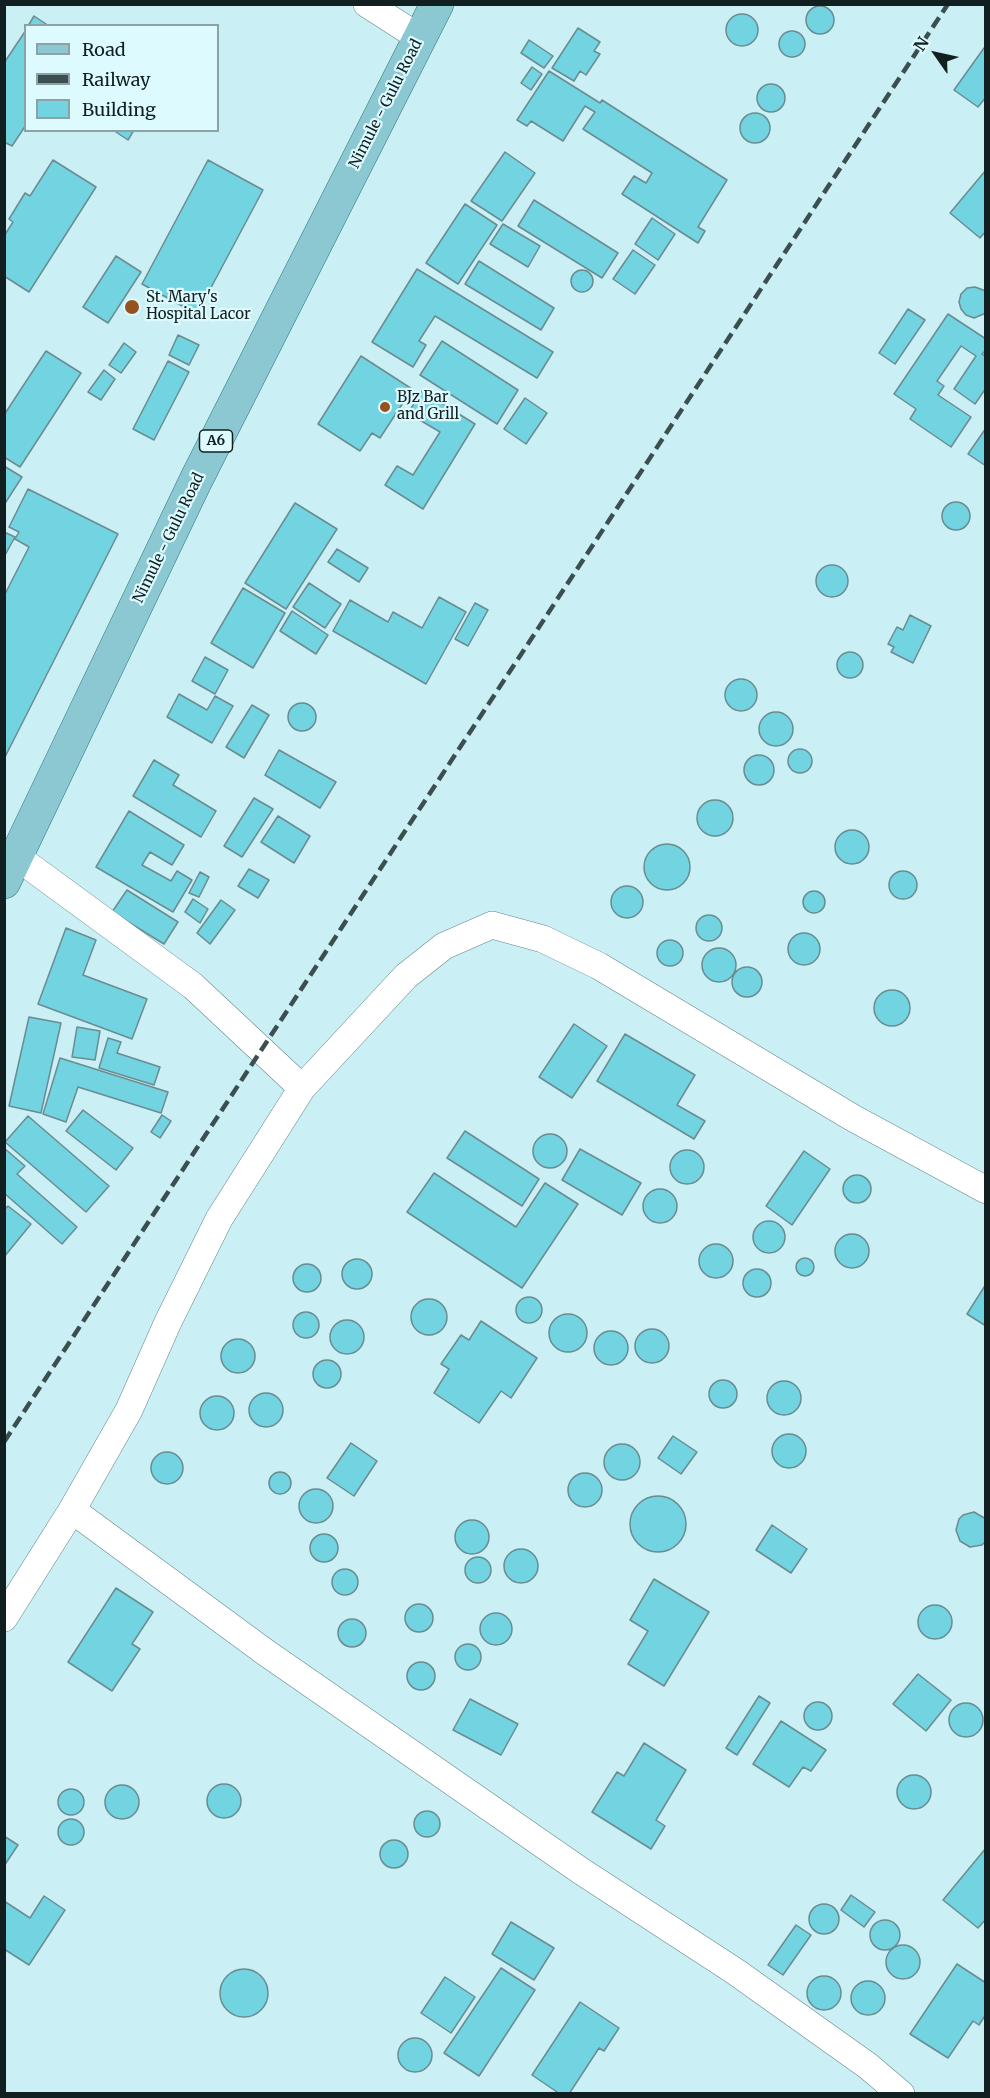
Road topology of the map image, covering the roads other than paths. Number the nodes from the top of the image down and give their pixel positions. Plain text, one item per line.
1 (366, 4) edge
2 (437, 4) edge
3 (420, 38) junction
4 (10, 870) edge
5 (302, 1088) junction
6 (986, 1190) edge
7 (72, 1510) junction
8 (4, 1618) edge
9 (901, 2094) edge

1 - 3 street
2 - 3 main road, Nimule - Gulu Road / A6
3 - 4 main road, Nimule - Gulu Road / A6
4 - 5 street
5 - 6 street
5 - 7 street
7 - 8 street
7 - 9 street

